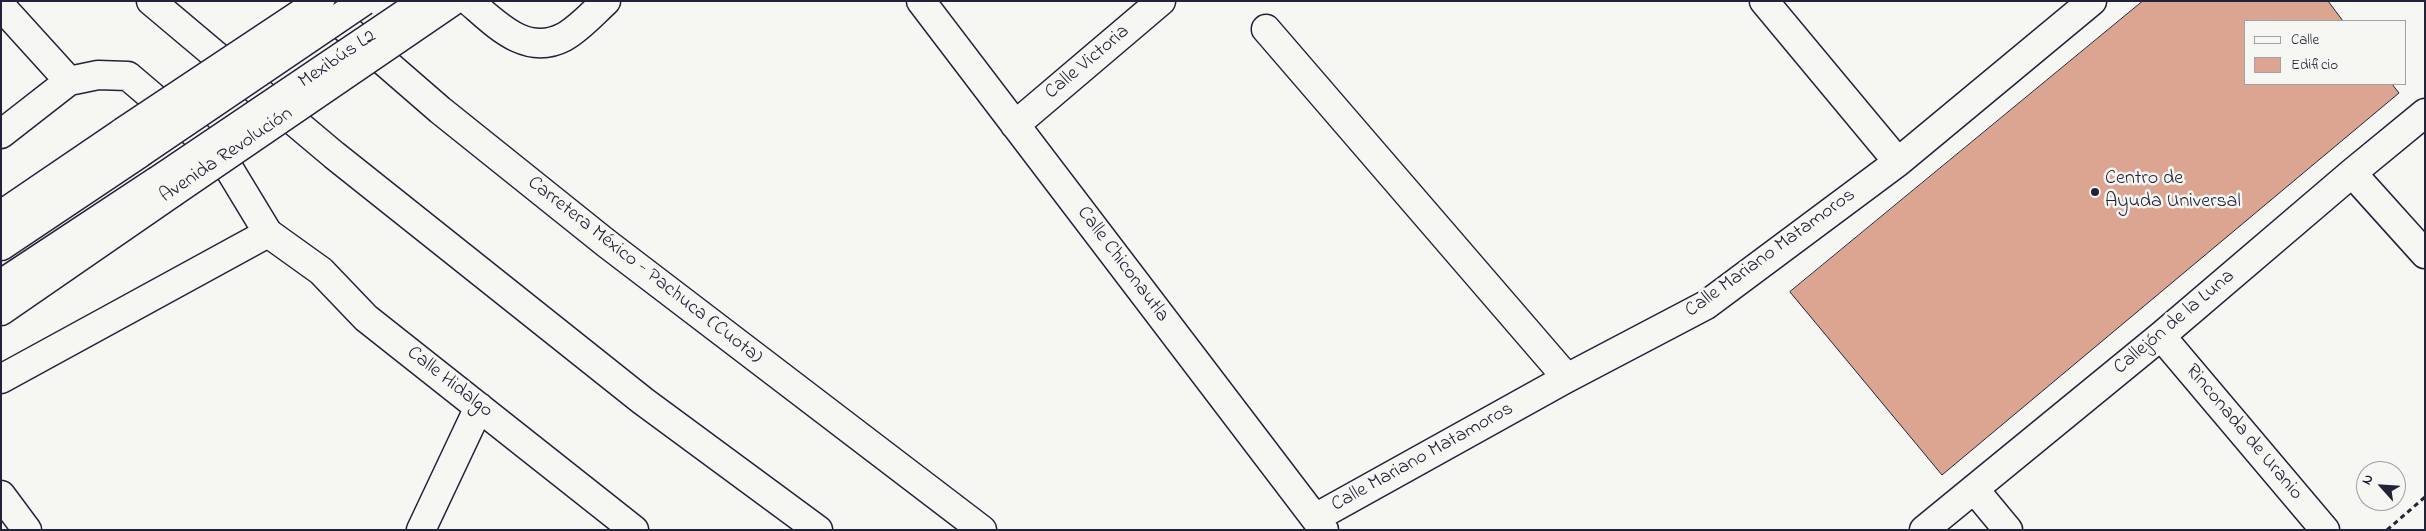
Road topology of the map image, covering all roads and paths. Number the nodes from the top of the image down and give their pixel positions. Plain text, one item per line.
1 (151, 1) edge
2 (314, 1) edge
3 (320, 1) edge
4 (364, 1) edge
5 (424, 1) edge
6 (453, 1) edge
7 (469, 1) edge
8 (606, 1) edge
9 (921, 1) edge
10 (1160, 1) edge
11 (1764, 1) edge
12 (2092, 1) edge
13 (1, 6) edge
14 (1266, 29) dead end
15 (69, 81) junction
16 (2425, 113) edge
17 (1015, 125) junction
18 (1, 134) edge
19 (1898, 162) junction
20 (2352, 173) junction
21 (165, 187) junction
22 (1, 215) edge
23 (268, 234) junction
24 (1, 246) edge
25 (2425, 254) edge
26 (1, 284) edge
27 (1, 311) edge
28 (2160, 336) junction
29 (1567, 378) junction
30 (1, 379) edge
31 (479, 407) junction
32 (1974, 489) junction
33 (1, 496) edge
34 (2425, 497) edge
35 (1319, 524) edge
36 (27, 530) edge
37 (421, 530) edge
38 (634, 530) edge
39 (818, 530) edge
40 (982, 530) edge
41 (1924, 530) edge
42 (2008, 530) edge
43 (2325, 530) edge
44 (2387, 530) edge

1 - 39 main road
2 - 40 main road, Carretera México - Pachuca (Cuota)
3 - 22 main road, bridge
4 - 24 main road, Mexibús L2, bridge
5 - 21 main road, Mexibús L2, bridge
6 - 21 main road, Avenida Revolución, bridge
7 - 8 main road
9 - 17 main road, Calle Chiconautla
10 - 17 main road, Calle Victoria
11 - 19 main road
12 - 19 main road, Calle Mariano Matamoros
13 - 15 main road
14 - 29 main road
15 - 18 main road
15 - 23 main road
16 - 20 main road, Callejón de la Luna
17 - 35 main road, Calle Chiconautla
19 - 29 main road, Calle Mariano Matamoros
20 - 25 main road
20 - 28 main road, Callejón de la Luna
21 - 26 main road, Mexibús L2
21 - 27 main road, Avenida Revolución
23 - 30 main road
23 - 31 main road, Calle Hidalgo
28 - 32 main road, Callejón de la Luna
28 - 43 main road, Rinconada de Uranio
29 - 35 main road, Calle Mariano Matamoros
31 - 37 main road
31 - 38 main road, Calle Hidalgo
32 - 41 main road, Callejón de la Luna
32 - 42 main road
33 - 36 main road
34 - 44 path

